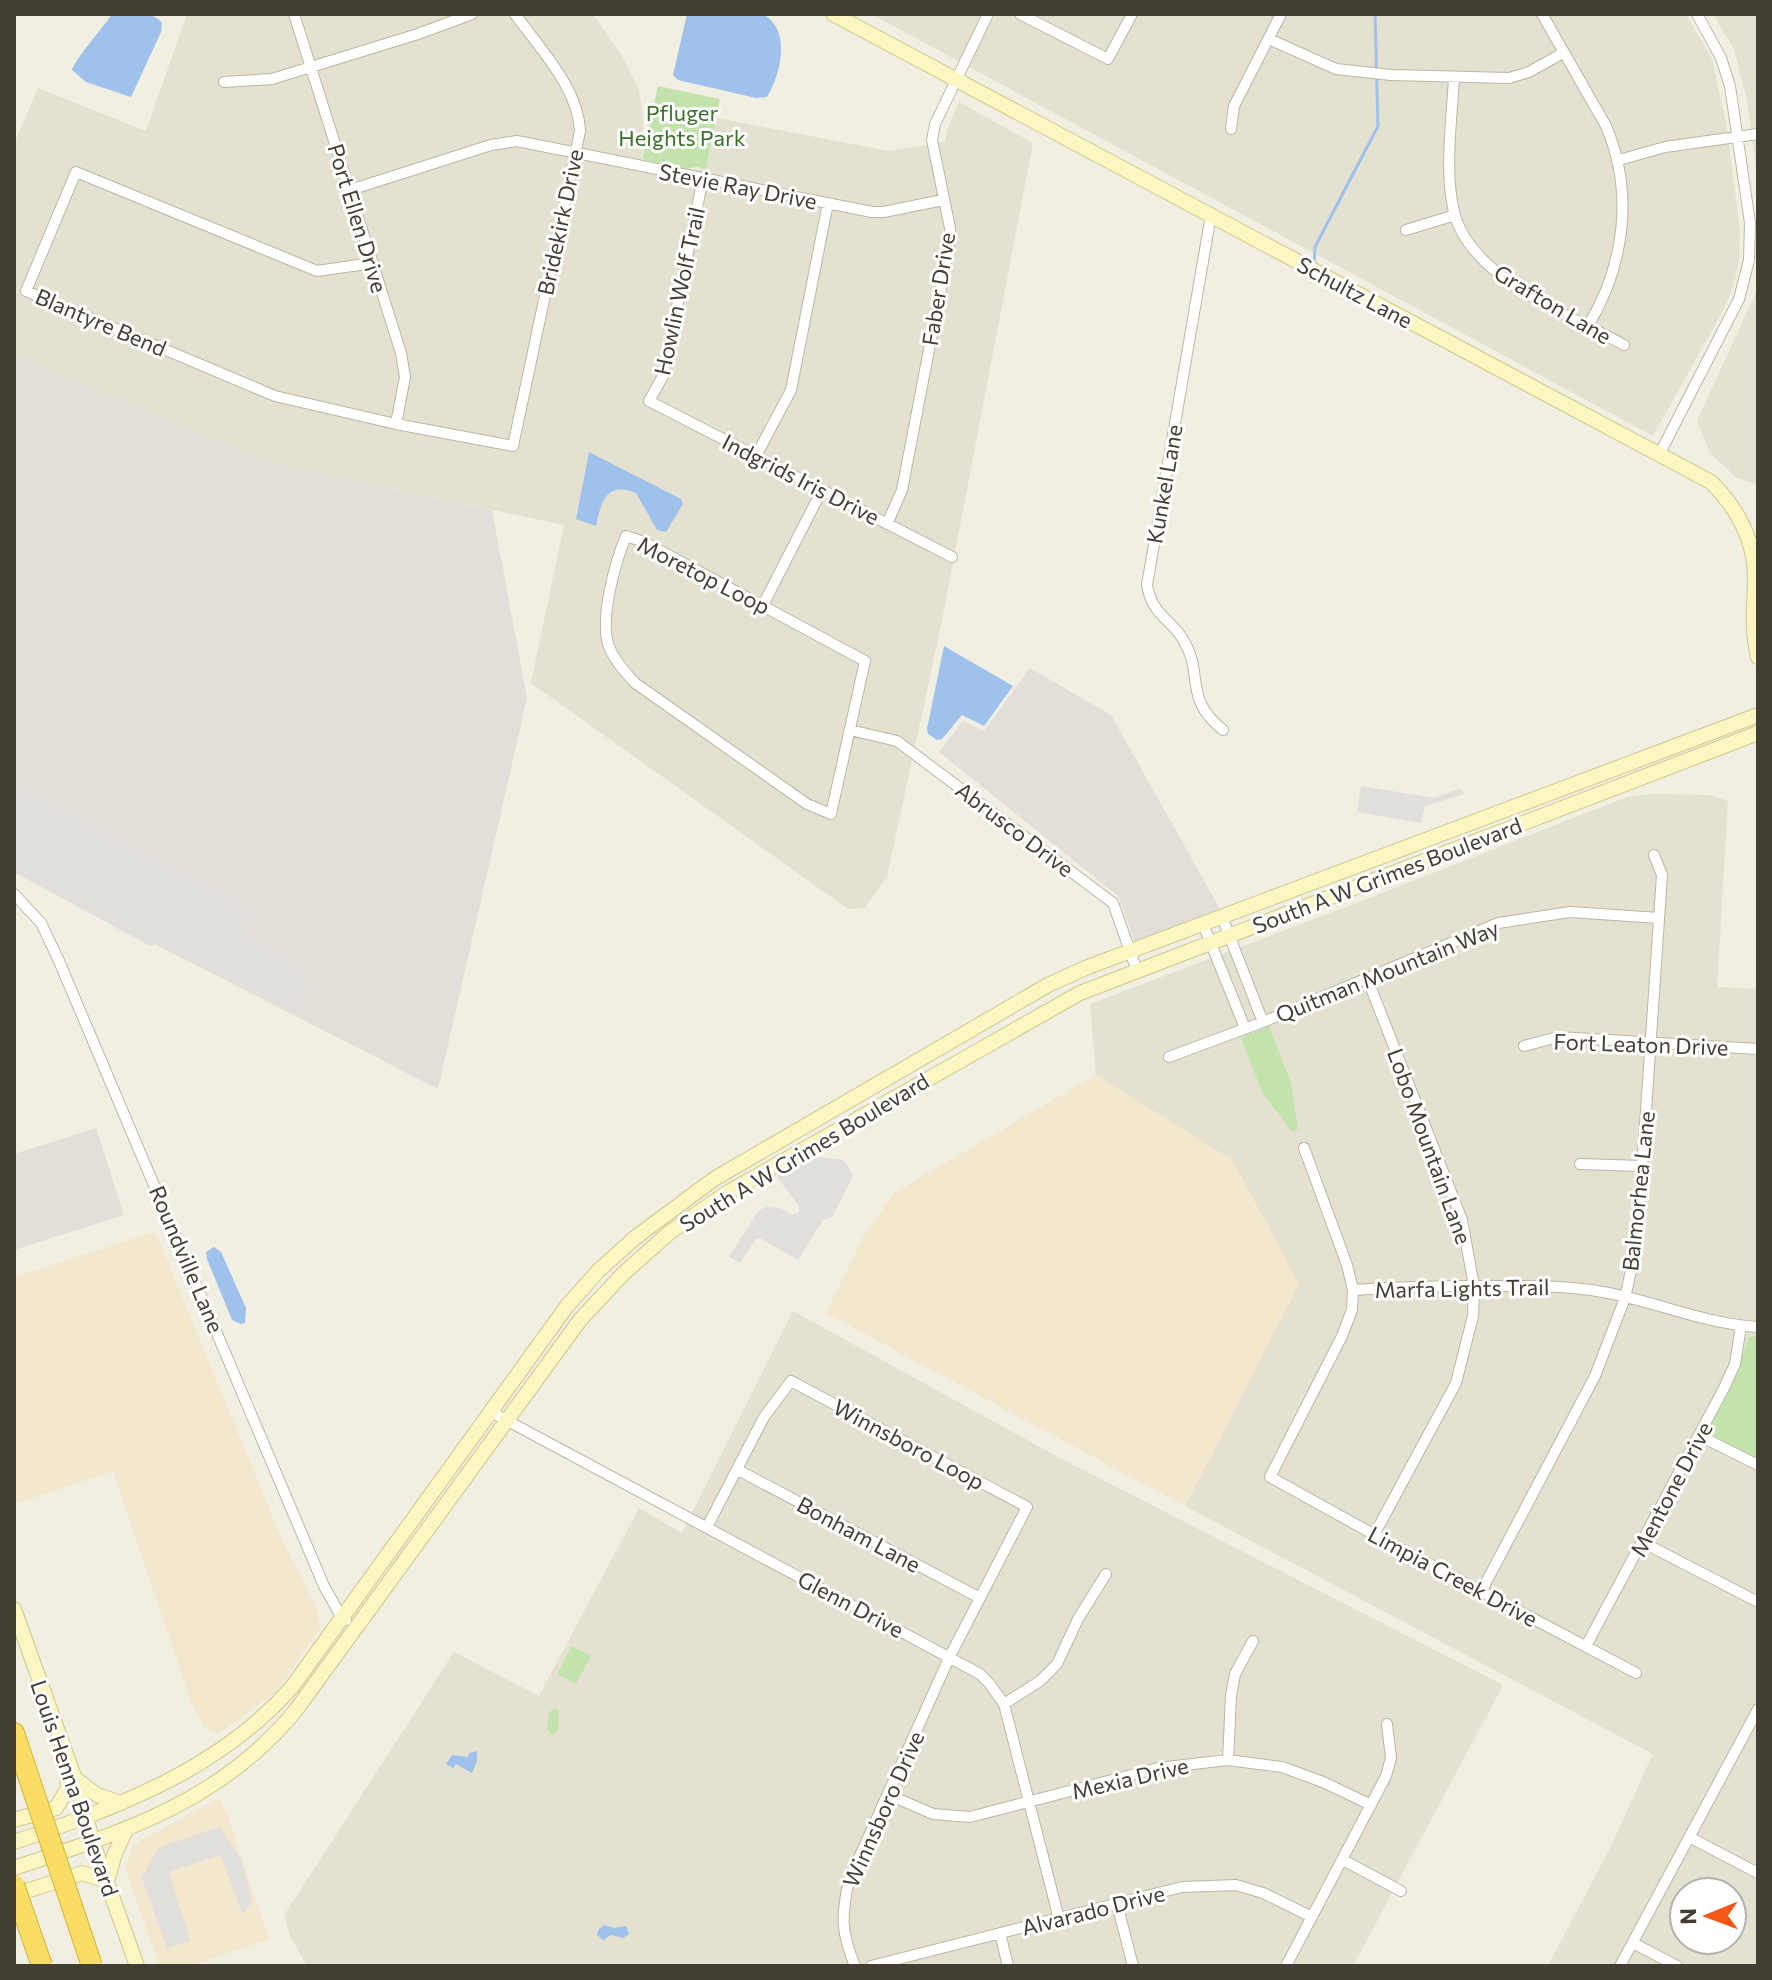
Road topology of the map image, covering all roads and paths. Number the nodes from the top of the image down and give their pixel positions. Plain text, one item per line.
1 (294, 14) edge
2 (472, 14) edge
3 (515, 14) edge
4 (833, 14) edge
5 (988, 14) edge
6 (1020, 14) edge
7 (1132, 14) edge
8 (1281, 14) edge
9 (1542, 14) edge
10 (1701, 15) edge
11 (1269, 39) junction
12 (1563, 53) junction
13 (311, 68) junction
14 (1454, 77) junction
15 (956, 79) junction
16 (224, 82) dead end
17 (1231, 129) dead end
18 (1758, 134) edge
19 (1739, 136) junction
20 (576, 153) junction
21 (1619, 160) junction
22 (703, 178) junction
23 (350, 190) junction
24 (943, 200) junction
25 (828, 203) junction
26 (1211, 215) junction
27 (1455, 215) junction
28 (1406, 230) dead end
29 (373, 263) junction
30 (1588, 326) junction
31 (1624, 345) dead end
32 (649, 401) joint
33 (396, 424) junction
34 (513, 446) joint
35 (1660, 453) junction
36 (756, 456) junction
37 (822, 490) junction
38 (887, 524) junction
39 (952, 557) dead end
40 (763, 605) junction
41 (1758, 657) edge
42 (1758, 715) edge
43 (850, 730) junction
44 (1223, 730) dead end
45 (1758, 733) edge
46 (1606, 772) junction
47 (1613, 789) junction
48 (1494, 814) junction
49 (1501, 831) junction
50 (1654, 855) dead end
51 (1353, 867) junction
52 (1360, 885) junction
53 (14, 894) edge
54 (1222, 917) junction
55 (1659, 918) junction
56 (1203, 924) junction
57 (1230, 935) junction
58 (1211, 943) junction
59 (1130, 952) junction
60 (1137, 971) junction
61 (1367, 978) junction
62 (1013, 1006) junction
63 (1263, 1022) junction
64 (1245, 1028) junction
65 (997, 1041) junction
66 (1651, 1041) junction
67 (1524, 1046) dead end
68 (1758, 1049) edge
69 (1169, 1057) dead end
70 (771, 1146) junction
71 (1304, 1148) dead end
72 (781, 1163) junction
73 (1580, 1164) dead end
74 (1642, 1166) junction
75 (658, 1220) junction
76 (669, 1233) junction
77 (1474, 1286) junction
78 (1353, 1290) junction
79 (1625, 1298) junction
80 (1741, 1326) junction
81 (1758, 1327) edge
82 (491, 1412) junction
83 (506, 1420) junction
84 (1700, 1436) junction
85 (1758, 1465) edge
86 (738, 1470) junction
87 (707, 1527) junction
88 (1374, 1535) junction
89 (1642, 1542) junction
90 (1106, 1574) dead end
91 (1482, 1590) junction
92 (980, 1598) junction
93 (1758, 1602) edge
94 (14, 1609) edge
95 (342, 1618) junction
96 (356, 1626) junction
97 (1253, 1641) dead end
98 (1586, 1646) junction
99 (950, 1656) junction
100 (1636, 1673) dead end
101 (1004, 1704) junction
102 (1758, 1709) edge
103 (1387, 1724) dead end
104 (1746, 1731) junction
105 (14, 1733) edge
106 (1758, 1738) edge
107 (230, 1746) junction
108 (66, 1755) junction
109 (1228, 1760) junction
110 (75, 1779) junction
111 (889, 1795) junction
112 (1028, 1802) junction
113 (121, 1803) junction
114 (180, 1804) junction
115 (1371, 1805) junction
116 (87, 1818) junction
117 (14, 1820) edge
118 (127, 1828) junction
119 (1689, 1837) junction
120 (93, 1841) junction
121 (14, 1842) edge
122 (1343, 1860) junction
123 (14, 1868) edge
124 (1758, 1873) edge
125 (107, 1881) junction
126 (14, 1885) edge
127 (1401, 1891) dead end
128 (14, 1895) edge
129 (1117, 1904) junction
130 (1312, 1917) junction
131 (1059, 1919) junction
132 (1000, 1933) junction
133 (1633, 1943) junction
134 (42, 1966) edge
135 (92, 1966) edge
136 (137, 1966) edge
137 (855, 1966) edge
138 (871, 1966) edge
139 (1008, 1966) edge
140 (1133, 1966) edge
141 (1286, 1966) edge
142 (1620, 1966) edge
143 (1677, 1966) edge

1 - 13 street, Port Ellen Drive
2 - 13 street
3 - 20 street, Bridekirk Drive
4 - 15 main road, Schultz Lane
5 - 15 street, Faber Drive
6 - 7 street
8 - 11 street
9 - 12 street
10 - 19 street
11 - 14 street
11 - 17 street
12 - 14 street
12 - 21 street
13 - 16 street
13 - 23 street, Port Ellen Drive
14 - 27 street, Grafton Lane
15 - 24 street, Faber Drive
15 - 26 main road, Schultz Lane
18 - 19 street
19 - 21 street
19 - 35 street
20 - 22 street, Stevie Ray Drive
20 - 23 street, Stevie Ray Drive
20 - 34 street, Bridekirk Drive
21 - 30 street
22 - 25 street, Stevie Ray Drive
22 - 32 street, Howlin Wolf Trail
23 - 29 street, Port Ellen Drive
24 - 25 street, Stevie Ray Drive
24 - 38 street, Faber Drive
25 - 36 street
26 - 35 main road, Schultz Lane
26 - 44 street, Kunkel Lane
27 - 28 street
27 - 30 street, Grafton Lane
29 - 33 street, Port Ellen Drive
29 - 33 street, Blantyre Bend
30 - 31 street, Grafton Lane
32 - 36 street, Indgrids Iris Drive
33 - 34 street, Blantyre Bend
35 - 41 main road, Schultz Lane
36 - 37 street, Indgrids Iris Drive
37 - 38 street, Indgrids Iris Drive
37 - 40 street
38 - 39 street, Indgrids Iris Drive
40 - 43 street, Moretop Loop
40 - 43 street, Moretop Loop
42 - 46 main road, South A W Grimes Boulevard
43 - 59 street, Abrusco Drive
45 - 47 main road, South A W Grimes Boulevard
46 - 47 main road
46 - 48 main road, South A W Grimes Boulevard
47 - 49 main road, South A W Grimes Boulevard
48 - 49 main road
48 - 51 main road, South A W Grimes Boulevard
49 - 52 main road, South A W Grimes Boulevard
50 - 55 street, Balmorhea Lane
51 - 52 main road
51 - 54 main road, South A W Grimes Boulevard
52 - 57 main road, South A W Grimes Boulevard
53 - 95 street, Roundville Lane
54 - 56 main road, South A W Grimes Boulevard
54 - 57 street
55 - 61 street, Quitman Mountain Way
55 - 66 street, Balmorhea Lane
56 - 58 street
56 - 59 main road, South A W Grimes Boulevard
57 - 58 main road, South A W Grimes Boulevard
57 - 63 street
58 - 60 main road, South A W Grimes Boulevard
58 - 64 street
59 - 60 street, Abrusco Drive
59 - 62 main road, South A W Grimes Boulevard
60 - 65 main road, South A W Grimes Boulevard
61 - 63 street, Quitman Mountain Way
61 - 77 street, Lobo Mountain Lane
62 - 65 main road
62 - 70 main road, South A W Grimes Boulevard
63 - 64 street, Quitman Mountain Way
64 - 69 street, Quitman Mountain Way
65 - 72 main road, South A W Grimes Boulevard
66 - 67 street, Fort Leaton Drive
66 - 68 street, Fort Leaton Drive
66 - 74 street, Balmorhea Lane
70 - 72 main road
70 - 75 main road, South A W Grimes Boulevard
71 - 78 street
72 - 76 main road, South A W Grimes Boulevard
73 - 74 street
74 - 79 street, Balmorhea Lane
75 - 76 main road
75 - 82 main road, South A W Grimes Boulevard
76 - 83 main road, South A W Grimes Boulevard
77 - 78 street, Marfa Lights Trail
77 - 79 street, Marfa Lights Trail
77 - 88 street, Lobo Mountain Lane
78 - 88 street, Limpia Creek Drive
79 - 80 street, Marfa Lights Trail
79 - 91 street, Balmorhea Lane
80 - 81 street, Marfa Lights Trail
80 - 84 street, Mentone Drive
82 - 83 street, Glenn Drive
82 - 95 main road, South A W Grimes Boulevard
83 - 87 street, Glenn Drive
83 - 96 main road, South A W Grimes Boulevard
84 - 85 street
84 - 89 street, Mentone Drive
86 - 87 street, Winnsboro Loop
86 - 92 street, Bonham Lane
86 - 92 street, Winnsboro Loop
87 - 99 street, Glenn Drive
88 - 91 street, Limpia Creek Drive
89 - 93 street
89 - 98 street, Mentone Drive
90 - 101 street
91 - 98 street, Limpia Creek Drive
92 - 99 street, Winnsboro Loop
94 - 108 main road, Louis Henna Boulevard
95 - 96 street
95 - 107 main road, South A W Grimes Boulevard
96 - 114 main road, South A W Grimes Boulevard
97 - 109 street
98 - 100 street, Limpia Creek Drive
99 - 101 street, Glenn Drive
99 - 111 street, Winnsboro Drive
101 - 112 street, Glenn Drive
102 - 104 street
103 - 115 street
104 - 106 street
104 - 119 street
105 - 135 highway, bridge
107 - 113 main road, South A W Grimes Boulevard
107 - 114 main road
108 - 110 main road, Louis Henna Boulevard
108 - 117 main road
109 - 112 street, Mexia Drive
109 - 115 street, Mexia Drive
110 - 113 main road
110 - 116 main road, Louis Henna Boulevard
111 - 112 street, Mexia Drive
111 - 137 street, Winnsboro Drive
112 - 131 street, Glenn Drive
113 - 116 main road, South A W Grimes Boulevard
114 - 118 main road, South A W Grimes Boulevard
115 - 122 street
116 - 120 main road, Louis Henna Boulevard
116 - 121 main road, South A W Grimes Boulevard
118 - 120 main road, South A W Grimes Boulevard
118 - 125 main road
119 - 124 street
119 - 133 street
120 - 123 main road, South A W Grimes Boulevard
120 - 125 main road, Louis Henna Boulevard
122 - 127 street
122 - 130 street
125 - 128 main road
125 - 136 main road, Louis Henna Boulevard
126 - 134 highway, bridge
129 - 130 street, Alvarado Drive
129 - 131 street, Alvarado Drive
129 - 140 street
130 - 141 street
131 - 132 street, Alvarado Drive
132 - 138 street, Alvarado Drive
132 - 139 street
133 - 142 street
133 - 143 street

